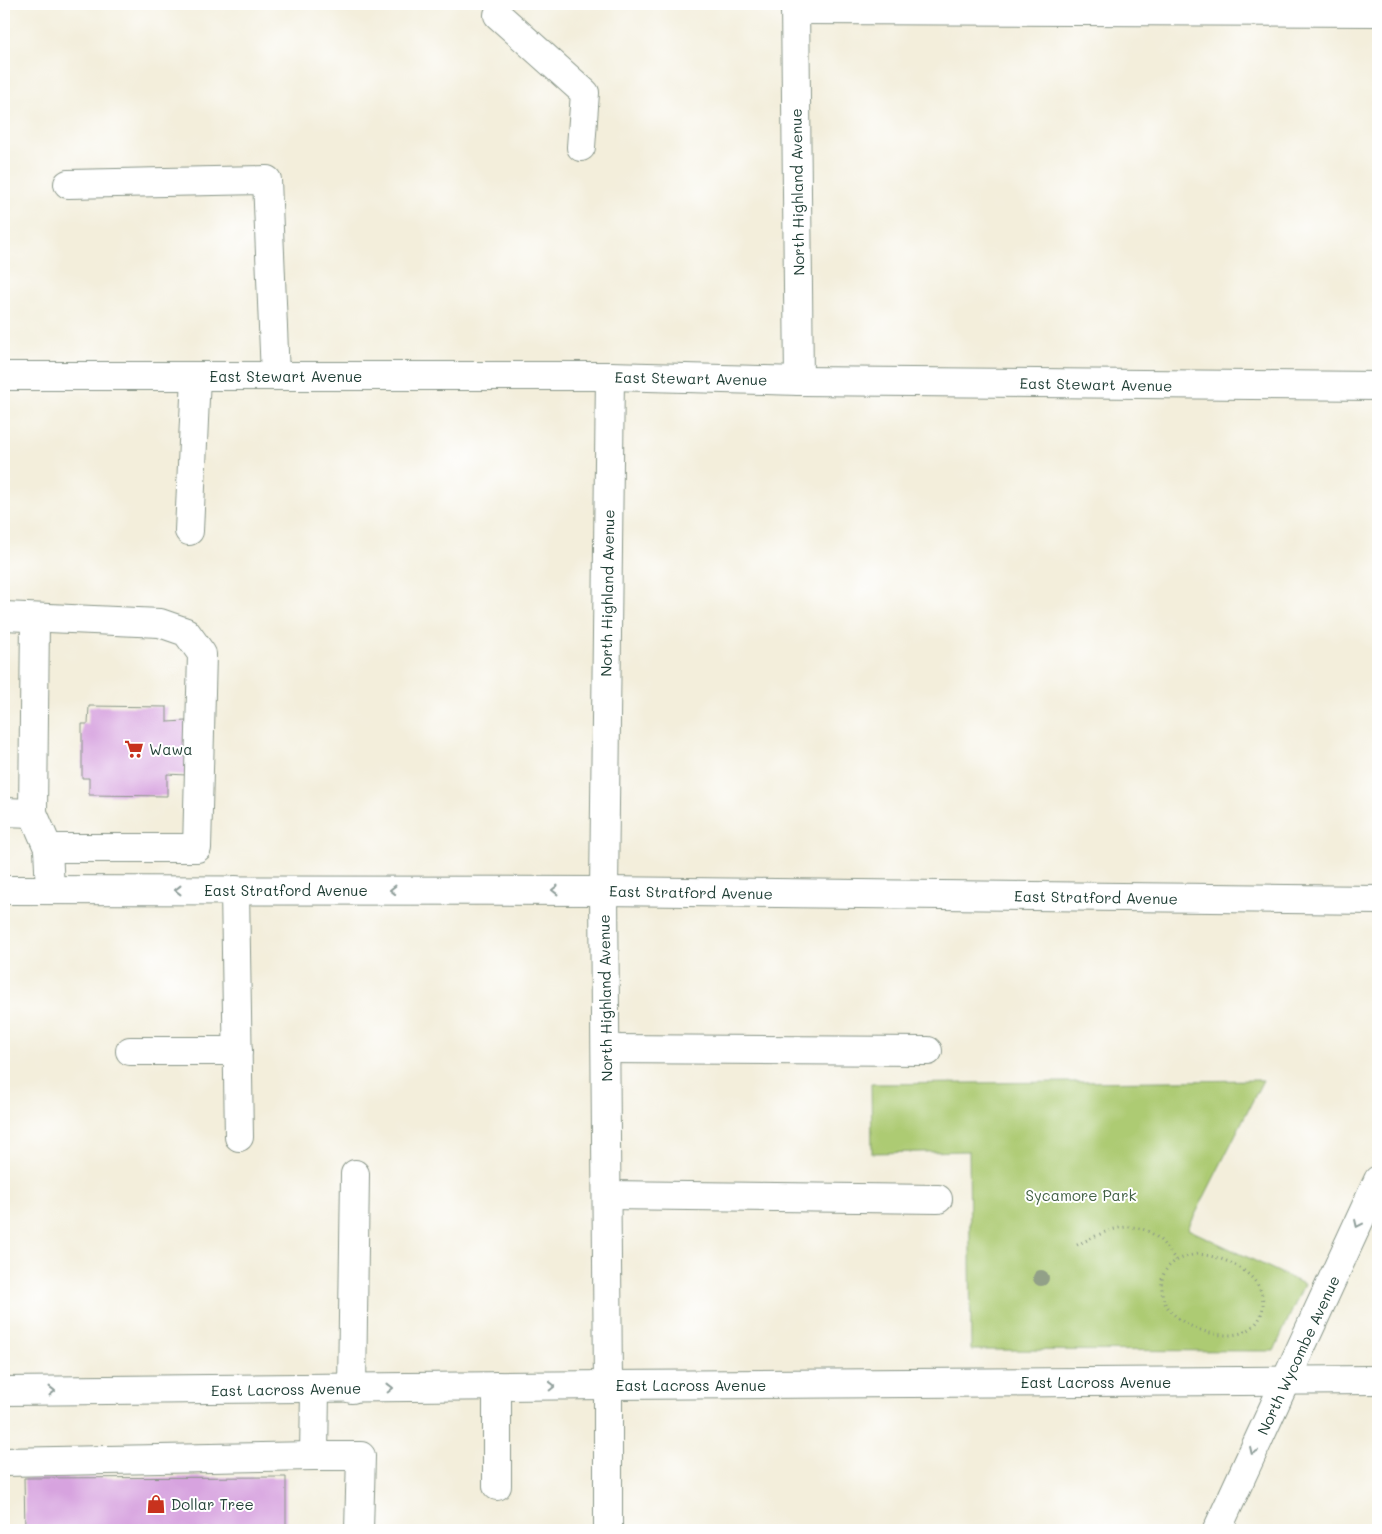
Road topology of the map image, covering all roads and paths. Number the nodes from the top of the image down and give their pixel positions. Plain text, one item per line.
1 (795, 7) edge
2 (1378, 12) edge
3 (498, 15) dead end
4 (581, 146) dead end
5 (68, 184) dead end
6 (4, 376) edge
7 (196, 376) junction
8 (274, 376) junction
9 (610, 376) junction
10 (799, 381) junction
11 (1378, 386) edge
12 (188, 531) dead end
13 (4, 616) edge
14 (35, 618) junction
15 (4, 812) edge
16 (33, 812) junction
17 (48, 848) junction
18 (4, 890) edge
19 (50, 890) junction
20 (235, 890) junction
21 (604, 890) junction
22 (1378, 900) edge
23 (606, 1049) junction
24 (238, 1051) junction
25 (928, 1051) dead end
26 (130, 1052) dead end
27 (240, 1136) dead end
28 (355, 1174) dead end
29 (1378, 1180) edge
30 (607, 1195) junction
31 (938, 1199) dead end
32 (1077, 1245) dead end
33 (1176, 1260) junction
34 (1378, 1380) edge
35 (1286, 1381) junction
36 (608, 1385) junction
37 (497, 1386) junction
38 (352, 1388) junction
39 (315, 1389) junction
40 (4, 1391) edge
41 (314, 1456) junction
42 (4, 1462) edge
43 (497, 1486) dead end
44 (359, 1530) edge
45 (608, 1530) edge
46 (1217, 1530) edge

1 - 2 street
1 - 10 street, North Highland Avenue
3 - 4 street
5 - 8 street
6 - 7 street, East Stewart Avenue
7 - 8 street, East Stewart Avenue
7 - 12 street
8 - 9 street, East Stewart Avenue
9 - 10 street, East Stewart Avenue
9 - 21 street, North Highland Avenue
10 - 11 street, East Stewart Avenue
13 - 14 street
14 - 16 street
14 - 17 street
15 - 16 street
16 - 17 street
17 - 19 street
18 - 19 street, East Stratford Avenue
20 -> 19 street, East Stratford Avenue
21 -> 20 street, East Stratford Avenue
20 - 24 street
21 - 22 street, East Stratford Avenue
21 - 23 street, North Highland Avenue
23 - 25 street
23 - 30 street, North Highland Avenue
24 - 26 street
24 - 27 street
28 - 38 street
29 -> 35 street, North Wycombe Avenue
30 - 31 street
30 - 36 street, North Highland Avenue
32 - 33 path
33 - 33 path
34 - 35 street, East Lacross Avenue
35 - 36 street, East Lacross Avenue
35 -> 46 street, North Wycombe Avenue
37 -> 36 street, East Lacross Avenue
36 - 45 street, North Highland Avenue
38 -> 37 street, East Lacross Avenue
37 - 43 street
38 - 39 street, East Lacross Avenue
40 -> 39 street, East Lacross Avenue
39 - 41 street
41 - 42 street
41 - 44 street

